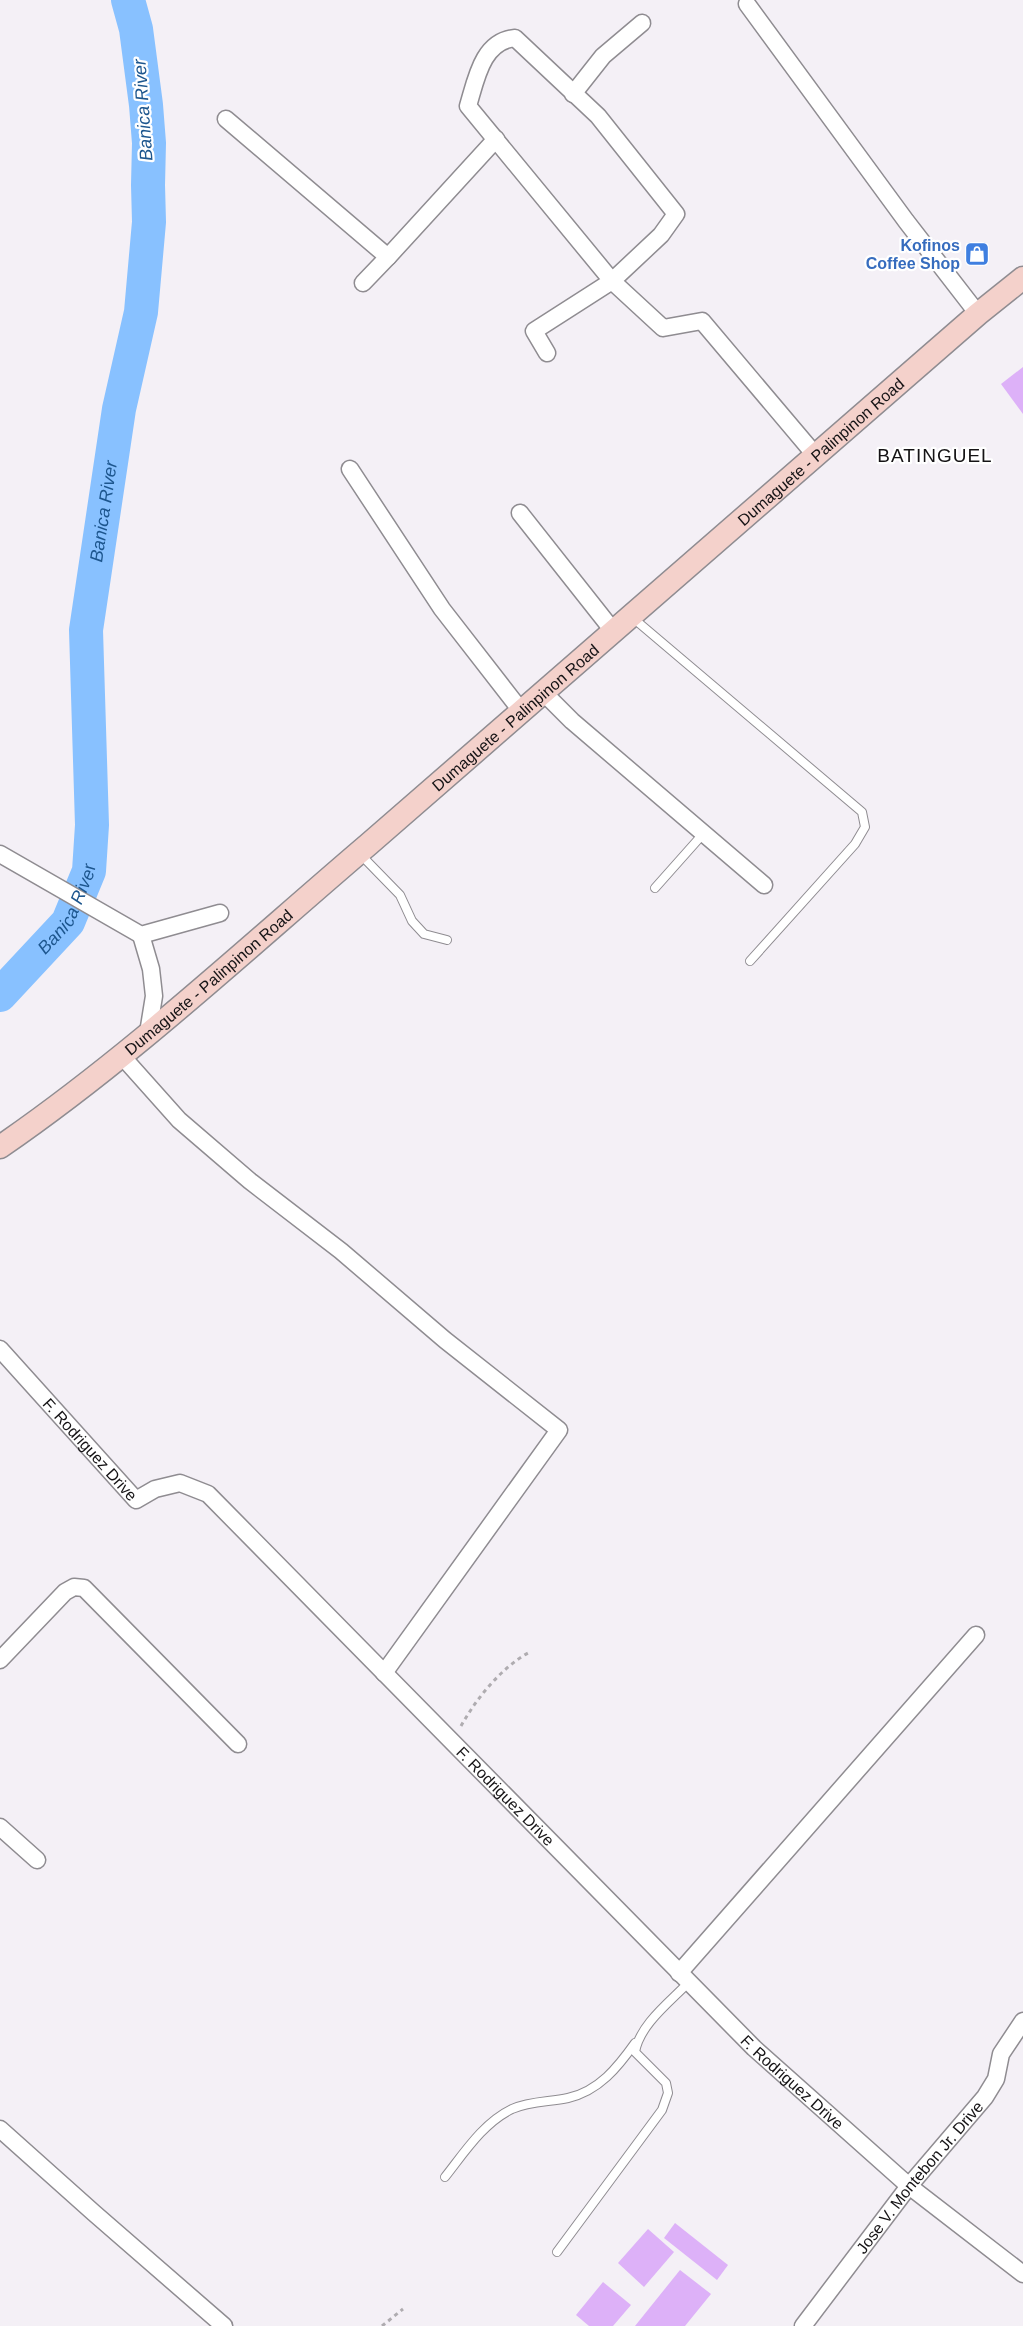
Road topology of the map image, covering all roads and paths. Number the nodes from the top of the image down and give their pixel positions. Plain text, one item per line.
1 (747, 4) dead end
2 (642, 23) dead end
3 (573, 94) junction
4 (226, 119) dead end
5 (496, 138) junction
6 (388, 257) junction
7 (1023, 278) edge
8 (612, 281) junction
9 (363, 283) dead end
10 (978, 314) junction
11 (547, 353) dead end
12 (816, 456) junction
13 (350, 469) dead end
14 (520, 513) dead end
15 (632, 617) junction
16 (614, 632) junction
17 (544, 693) junction
18 (522, 712) junction
19 (702, 834) junction
20 (358, 853) junction
21 (0, 854) edge
22 (764, 885) dead end
23 (655, 888) dead end
24 (220, 913) dead end
25 (141, 935) junction
26 (446, 940) dead end
27 (750, 961) dead end
28 (148, 1033) junction
29 (121, 1054) junction
30 (0, 1147) edge
31 (0, 1349) edge
32 (976, 1635) dead end
33 (528, 1653) dead end
34 (0, 1660) edge
35 (384, 1673) junction
36 (453, 1742) junction
37 (238, 1744) dead end
38 (0, 1827) edge
39 (37, 1860) dead end
40 (684, 1977) junction
41 (1023, 2021) edge
42 (637, 2042) junction
43 (0, 2129) edge
44 (445, 2177) dead end
45 (908, 2186) junction
46 (557, 2252) dead end
47 (1023, 2274) edge
48 (403, 2309) dead end
49 (224, 2326) edge
50 (382, 2326) edge
51 (803, 2326) edge

1 - 10 street
2 - 3 street
3 - 5 street
3 - 8 street
4 - 6 street
5 - 6 street
5 - 8 street
6 - 9 street
7 - 10 main road, Dumaguete - Palinpinon Road
8 - 11 street
8 - 12 street
10 - 12 main road, Dumaguete - Palinpinon Road
12 - 15 main road, Dumaguete - Palinpinon Road
13 - 18 street
14 - 16 street
15 - 16 main road, Dumaguete - Palinpinon Road
15 - 27 lane
16 - 17 main road, Dumaguete - Palinpinon Road
17 - 18 main road, Dumaguete - Palinpinon Road
17 - 19 street
18 - 20 main road, Dumaguete - Palinpinon Road
19 - 22 street
19 - 23 lane
20 - 26 lane
20 - 28 main road, Dumaguete - Palinpinon Road
21 - 25 street
24 - 25 street
25 - 28 street
28 - 29 main road, Dumaguete - Palinpinon Road
29 - 30 main road, Dumaguete - Palinpinon Road
29 - 35 street
31 - 35 street, F. Rodriguez Drive
32 - 40 street
33 - 36 path
34 - 37 street
35 - 36 street, F. Rodriguez Drive
36 - 40 street, F. Rodriguez Drive
38 - 39 street
40 - 42 lane
40 - 45 street, F. Rodriguez Drive
41 - 45 street, Jose V. Montebon Jr. Drive
42 - 44 lane
42 - 46 lane
43 - 49 street
45 - 47 street, F. Rodriguez Drive
45 - 51 street, Jose V. Montebon Jr. Drive
48 - 50 path

